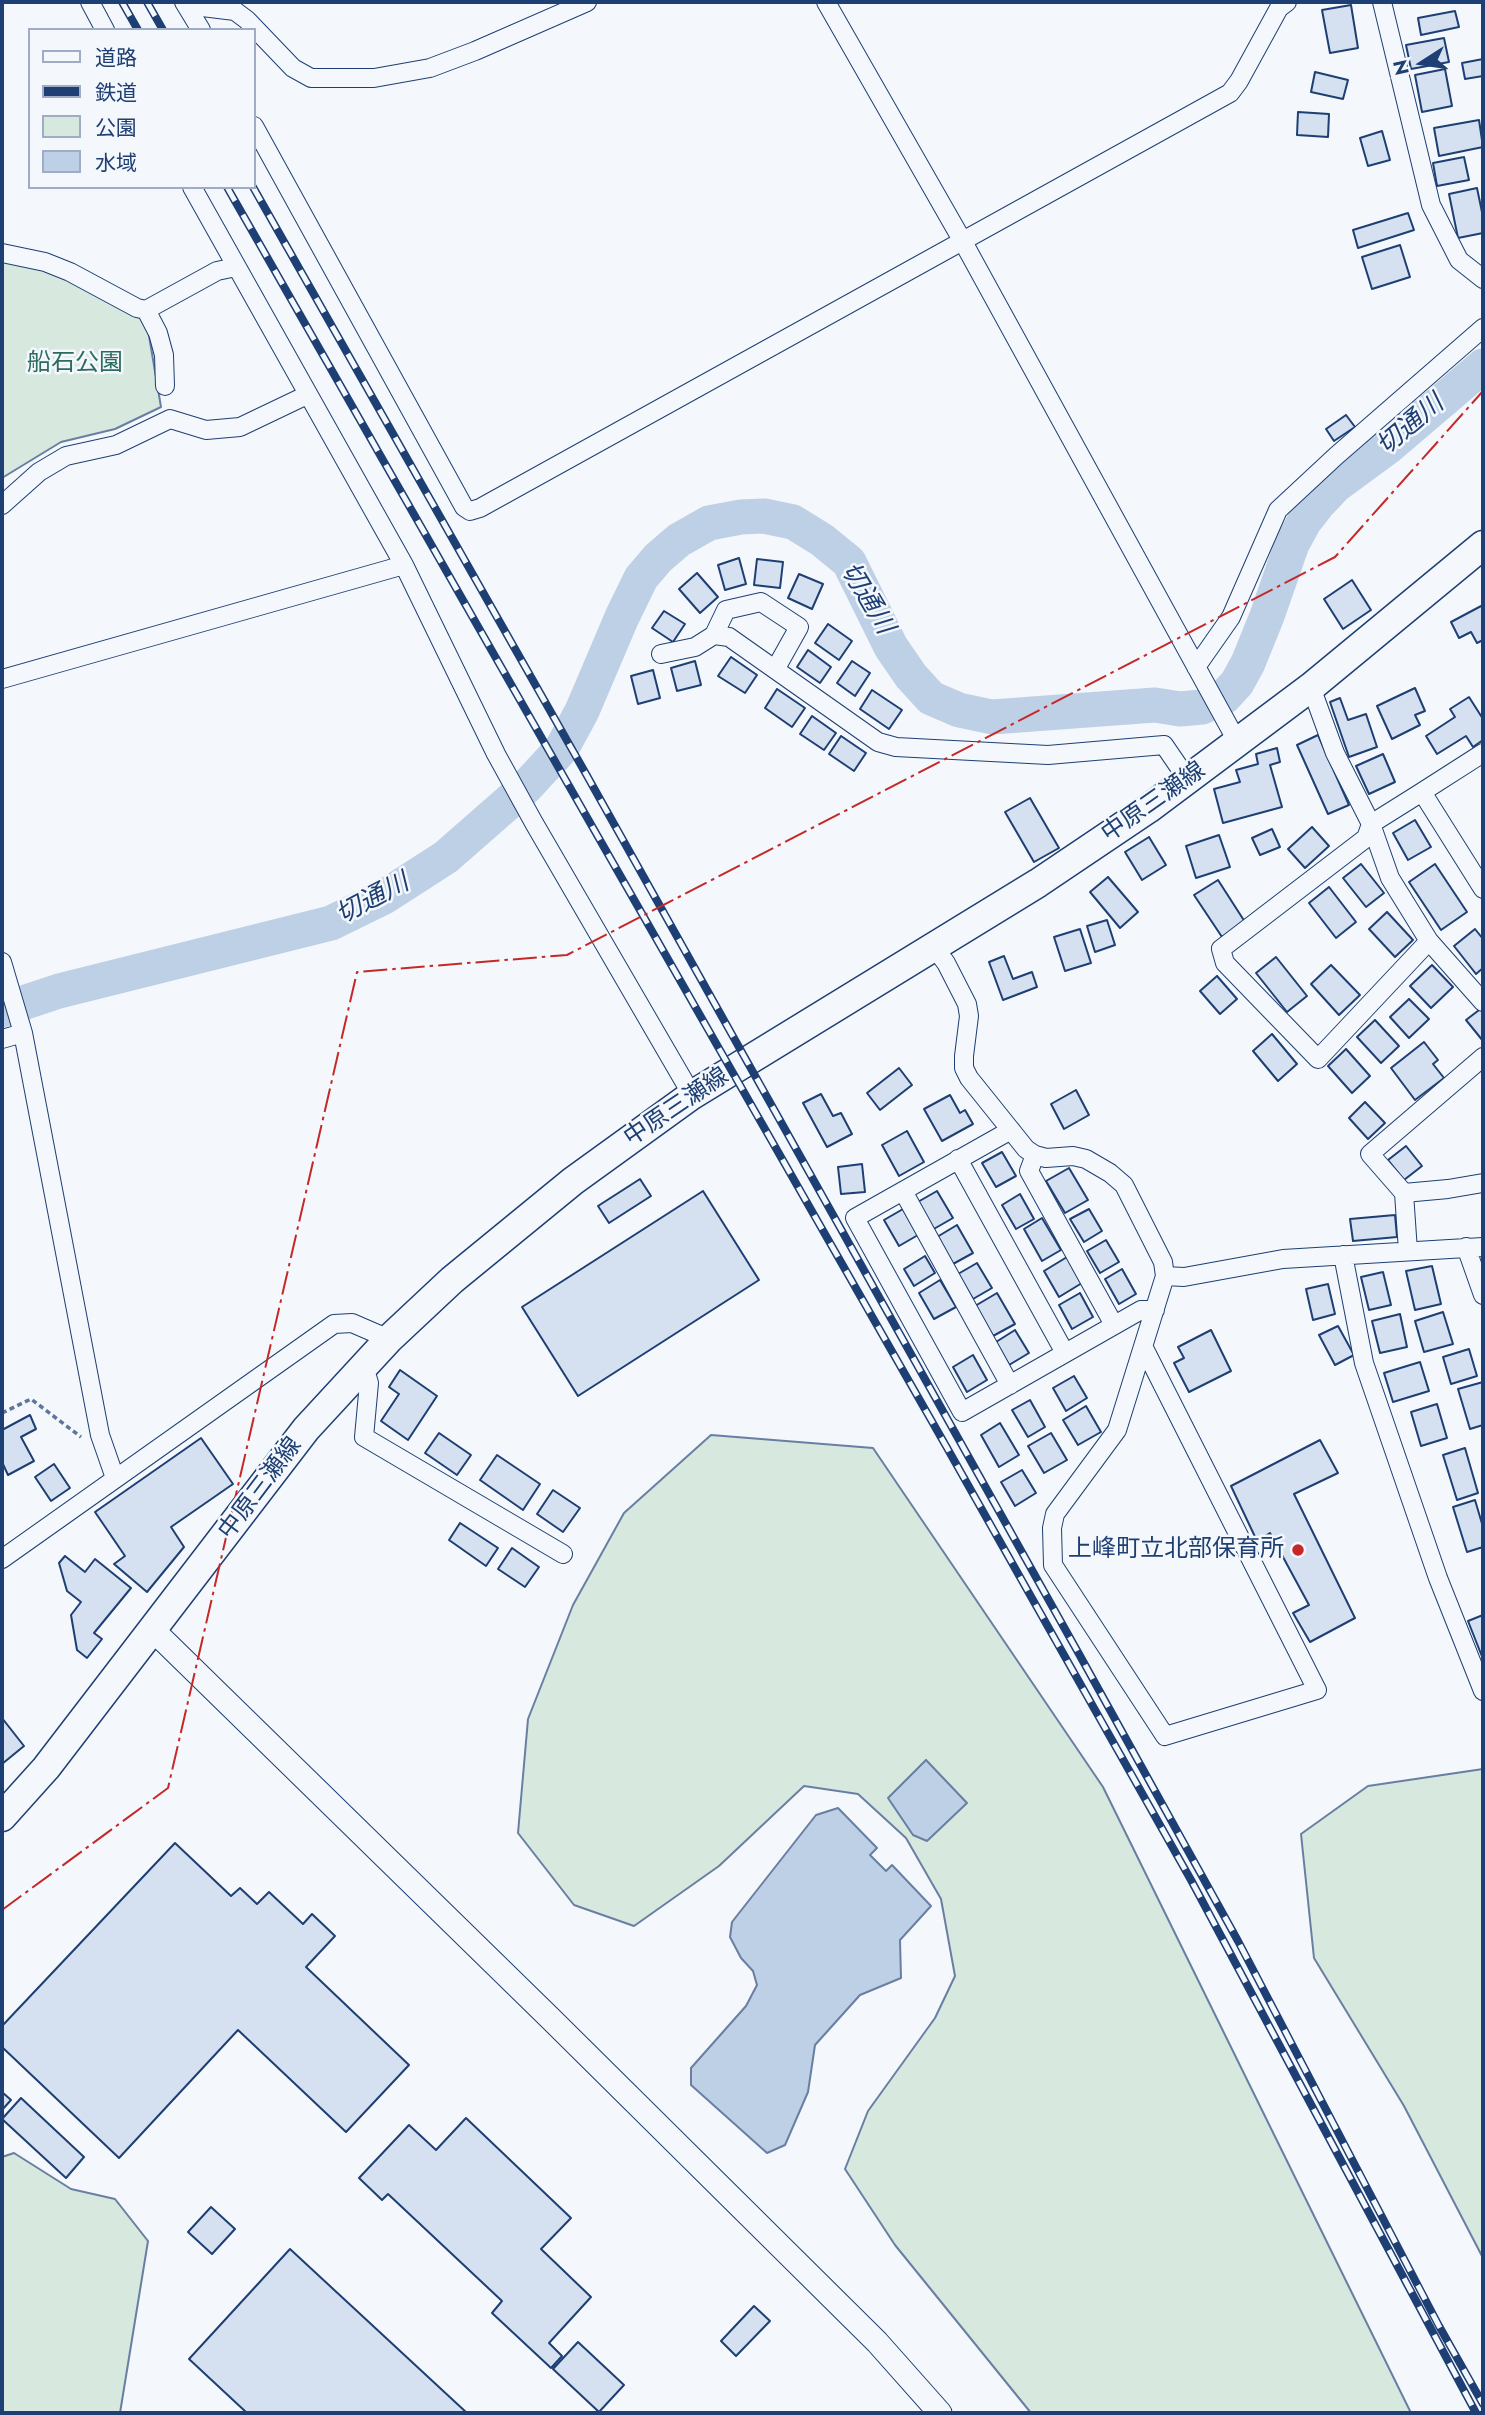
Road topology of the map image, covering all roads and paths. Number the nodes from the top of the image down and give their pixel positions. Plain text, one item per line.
1 (90, 2) edge
2 (587, 2) edge
3 (826, 2) edge
4 (1287, 2) edge
5 (1382, 2) edge
6 (185, 3) edge
7 (104, 28) edge
8 (200, 28) edge
9 (255, 28) edge
10 (256, 29) edge
11 (256, 130) edge
12 (193, 189) edge
13 (962, 240) junction
14 (2, 253) edge
15 (236, 267) junction
16 (1483, 279) edge
17 (146, 310) junction
18 (1483, 328) edge
19 (165, 386) dead end
20 (307, 394) junction
21 (2, 505) edge
22 (1483, 545) edge
23 (404, 565) junction
24 (714, 635) junction
25 (661, 654) dead end
26 (1196, 667) junction
27 (776, 668) junction
28 (2, 679) edge
29 (1311, 687) junction
30 (1238, 743) junction
31 (1483, 753) edge
32 (1188, 780) junction
33 (1422, 792) junction
34 (1371, 824) junction
35 (1483, 889) edge
36 (1429, 941) junction
37 (934, 947) junction
38 (4, 968) edge
39 (1483, 1002) edge
40 (23, 1033) junction
41 (2, 1039) edge
42 (1483, 1057) edge
43 (692, 1095) junction
44 (1011, 1130) junction
45 (1035, 1155) junction
46 (958, 1159) junction
47 (1483, 1183) edge
48 (903, 1191) junction
49 (1404, 1193) junction
50 (1474, 1247) edge
51 (1408, 1251) junction
52 (1343, 1255) junction
53 (1164, 1276) junction
54 (1483, 1295) edge
55 (1155, 1310) junction
56 (1114, 1325) junction
57 (389, 1339) junction
58 (1144, 1348) junction
59 (1065, 1353) junction
60 (363, 1367) junction
61 (1010, 1385) junction
62 (2, 1413) edge
63 (100, 1435) junction
64 (115, 1478) junction
65 (563, 1555) dead end
66 (2, 1559) edge
67 (154, 1631) junction
68 (1483, 1691) edge
69 (2, 1818) edge
70 (940, 2413) edge

1 - 7 street
2 - 10 street
3 - 13 street
4 - 13 street
5 - 16 street
6 - 8 street
6 - 9 street
11 - 13 street
12 - 15 street
13 - 26 street
14 - 17 street
15 - 17 street
15 - 20 street
17 - 19 street
18 - 26 street
20 - 21 street
20 - 23 street
22 - 29 main road, 中原三瀬線
23 - 28 street
23 - 43 street
24 - 25 street
24 - 27 street
24 - 27 street
26 - 30 street
27 - 32 street
29 - 30 main road, 中原三瀬線
29 - 34 street
30 - 32 main road, 中原三瀬線
31 - 33 street
32 - 37 main road, 中原三瀬線
33 - 34 street
33 - 35 street
34 - 36 street
34 - 36 street
36 - 39 street
37 - 43 main road, 中原三瀬線
37 - 44 street
38 - 40 street
40 - 41 street
40 - 63 street
42 - 49 street
43 - 57 main road, 中原三瀬線
44 - 45 street
44 - 46 street
45 - 53 street
45 - 56 street
46 - 48 street
46 - 59 street
47 - 49 street
48 - 61 street
48 - 61 street
49 - 51 street
50 - 51 street
50 - 54 street
51 - 52 street
52 - 53 street
52 - 68 street
53 - 55 street
55 - 56 street
55 - 58 street
56 - 59 street
57 - 60 main road, 中原三瀬線
57 - 64 street
58 - 58 street
59 - 61 street
60 - 65 street
60 - 67 main road, 中原三瀬線
62 - 63 path
63 - 64 street
64 - 66 street
67 - 69 main road, 中原三瀬線
67 - 70 street

